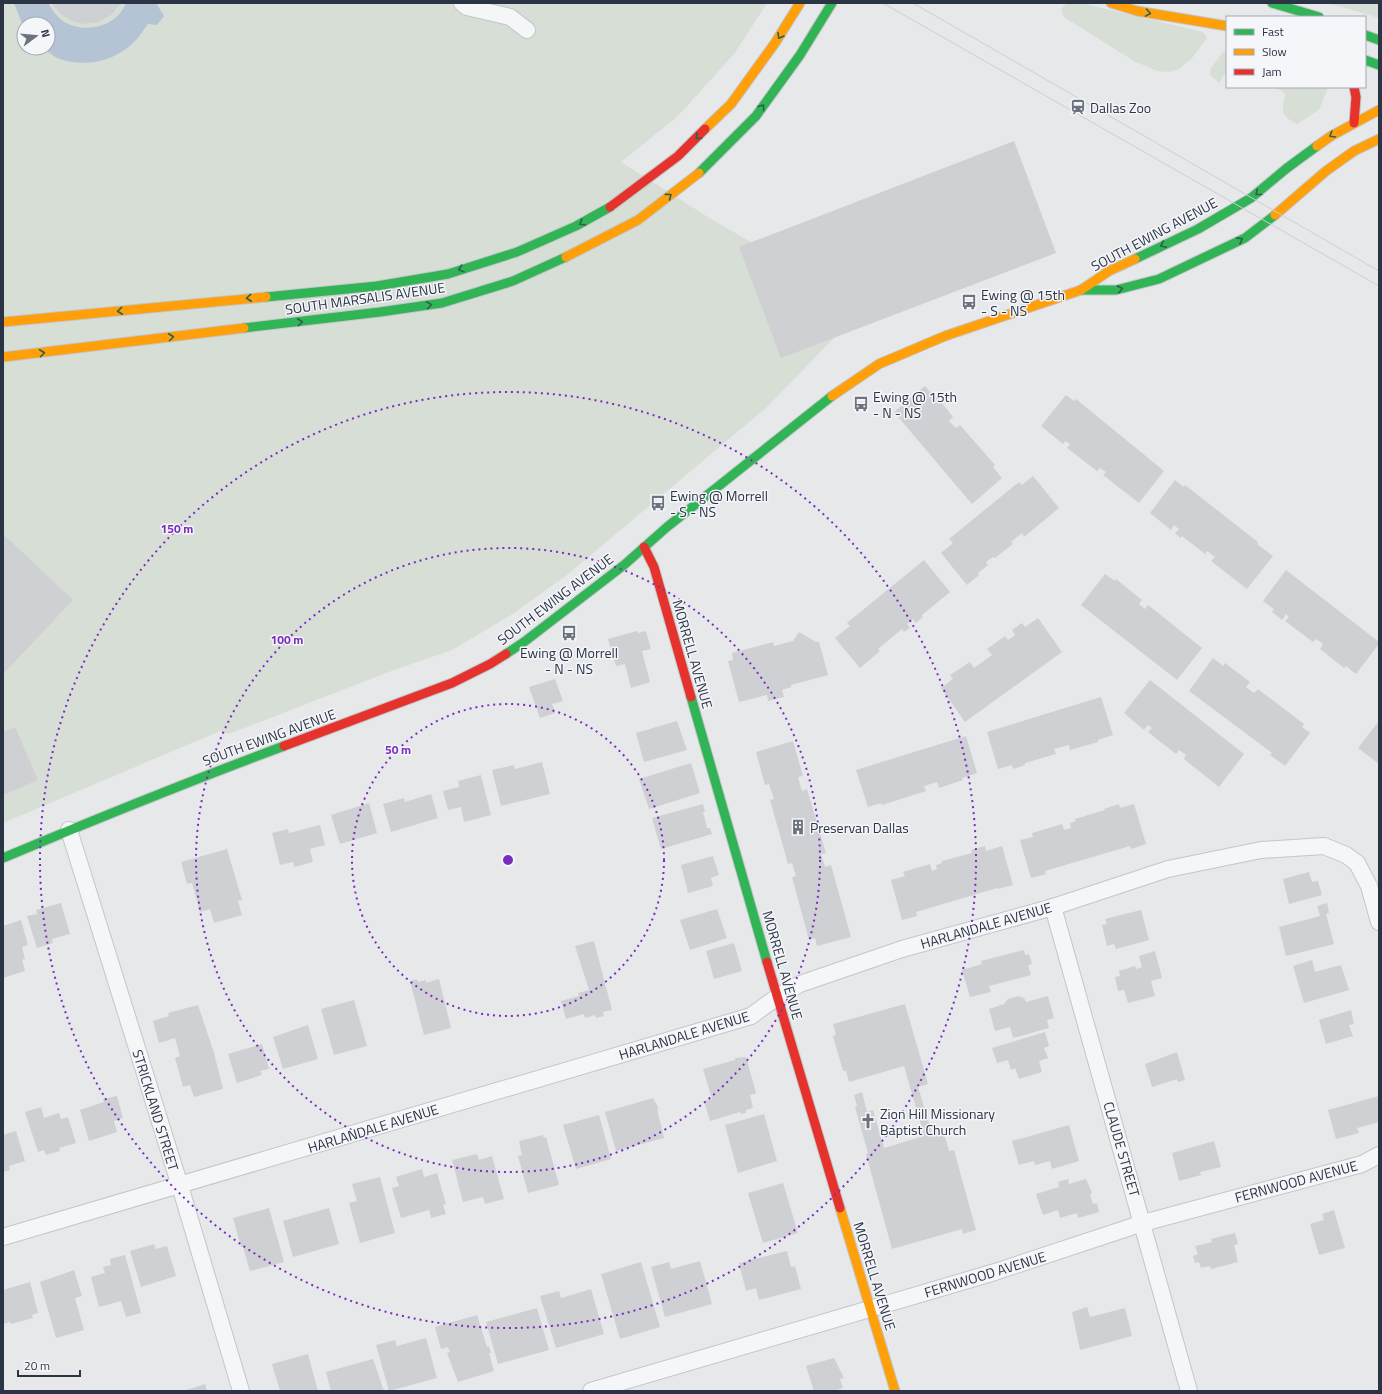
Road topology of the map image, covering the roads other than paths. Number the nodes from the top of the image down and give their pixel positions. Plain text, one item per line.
1 (462, 3) edge
2 (800, 3) edge
3 (832, 3) edge
4 (1111, 3) edge
5 (1272, 3) edge
6 (1316, 16) edge
7 (1226, 26) edge
8 (527, 30) dead end
9 (1366, 35) edge
10 (1379, 40) edge
11 (1366, 60) edge
12 (1379, 66) edge
13 (1354, 88) edge
14 (1379, 110) edge
15 (1354, 123) junction
16 (1379, 140) edge
17 (1081, 290) junction
18 (3, 322) edge
19 (3, 357) edge
20 (644, 547) junction
21 (69, 830) junction
22 (3, 858) edge
23 (1053, 907) junction
24 (1379, 922) edge
25 (777, 997) junction
26 (1379, 1155) edge
27 (180, 1186) junction
28 (1143, 1223) junction
29 (3, 1237) edge
30 (870, 1308) junction
31 (241, 1391) edge
32 (591, 1391) edge
33 (894, 1391) edge
34 (1190, 1391) edge

1 - 8 street
2 -> 18 street, SOUTH MARSALIS AVENUE
19 -> 3 street, SOUTH MARSALIS AVENUE
4 -> 7 street
5 - 6 street
9 - 10 street
11 - 12 street
13 - 15 street
14 - 15 street, SOUTH EWING AVENUE
15 -> 17 street, SOUTH EWING AVENUE
17 -> 16 street, SOUTH EWING AVENUE
17 - 20 street, SOUTH EWING AVENUE
20 - 21 street, SOUTH EWING AVENUE
20 - 25 street, MORRELL AVENUE
21 - 22 street, SOUTH EWING AVENUE
21 - 27 street, STRICKLAND STREET
23 - 24 street, HARLANDALE AVENUE
23 - 25 street, HARLANDALE AVENUE
23 - 28 street, CLAUDE STREET
25 - 27 street, HARLANDALE AVENUE
25 - 30 street, MORRELL AVENUE
26 - 28 street, FERNWOOD AVENUE
27 - 29 street, HARLANDALE AVENUE
27 - 31 street, STRICKLAND STREET
28 - 30 street, FERNWOOD AVENUE
28 - 34 street, CLAUDE STREET
30 - 32 street, FERNWOOD AVENUE
30 - 33 street, MORRELL AVENUE

